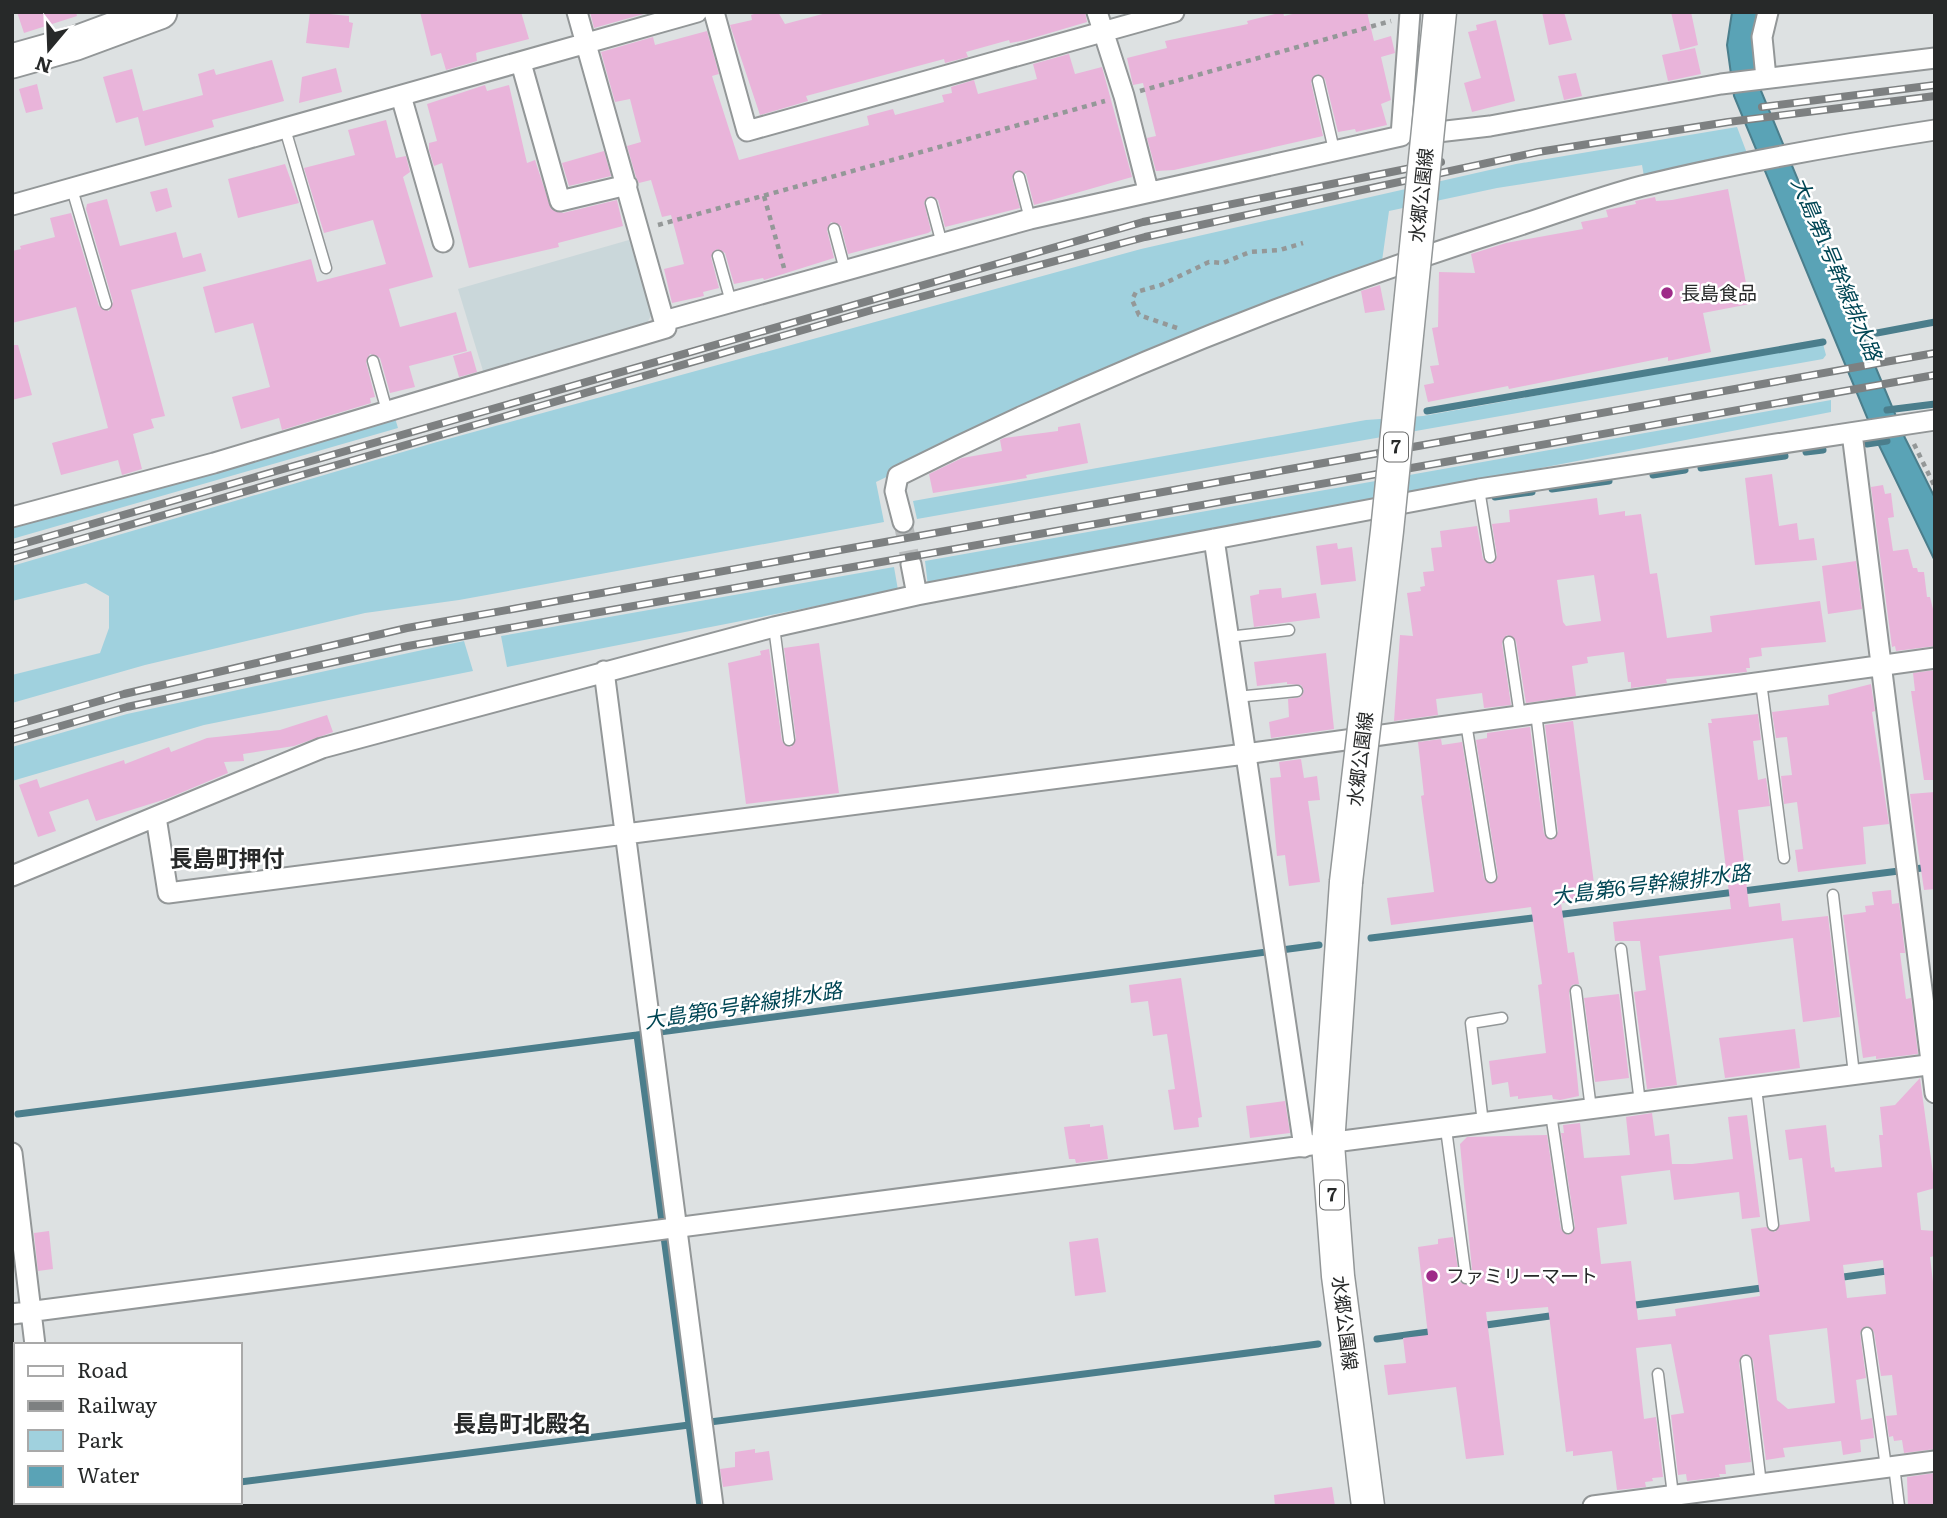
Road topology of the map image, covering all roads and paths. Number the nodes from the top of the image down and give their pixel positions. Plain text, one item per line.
1 (577, 12) edge
2 (697, 12) edge
3 (714, 12) edge
4 (1097, 12) edge
5 (1174, 12) edge
6 (1768, 12) edge
7 (1420, 14) edge
8 (146, 15) edge
9 (1103, 33) junction
10 (586, 44) junction
11 (1935, 58) edge
12 (12, 61) edge
13 (521, 63) junction
14 (1762, 78) junction
15 (1318, 81) dead end
16 (401, 96) junction
17 (1124, 96) junction
18 (285, 129) junction
19 (1935, 130) edge
20 (1401, 136) junction
21 (1334, 150) junction
22 (1018, 177) dead end
23 (627, 185) junction
24 (72, 188) junction
25 (1148, 190) junction
26 (764, 195) junction
27 (930, 203) dead end
28 (12, 205) edge
29 (1030, 219) junction
30 (834, 229) dead end
31 (640, 230) junction
32 (443, 242) dead end
33 (1303, 243) dead end
34 (943, 244) junction
35 (718, 256) dead end
36 (326, 268) dead end
37 (845, 270) junction
38 (789, 286) junction
39 (731, 302) junction
40 (106, 304) dead end
41 (664, 321) junction
42 (1201, 336) junction
43 (373, 361) dead end
44 (387, 411) junction
45 (1935, 419) edge
46 (1904, 424) junction
47 (1860, 432) junction
48 (1935, 487) edge
49 (1479, 489) junction
50 (12, 517) edge
51 (902, 522) tunnel mouth
52 (1213, 539) junction
53 (1490, 557) dead end
54 (911, 564) tunnel mouth
55 (917, 595) junction
56 (774, 627) junction
57 (1289, 630) dead end
58 (1228, 637) junction
59 (1509, 642) dead end
60 (1935, 658) edge
61 (1881, 665) junction
62 (604, 671) junction
63 (1760, 682) junction
64 (1297, 691) dead end
65 (1236, 697) junction
66 (1528, 715) junction
67 (1466, 723) junction
68 (789, 740) dead end
69 (1245, 754) junction
70 (156, 817) junction
71 (1551, 833) dead end
72 (625, 834) junction
73 (1784, 858) dead end
74 (12, 876) edge
75 (1490, 877) dead end
76 (1833, 895) dead end
77 (1621, 949) dead end
78 (1576, 992) dead end
79 (1502, 1018) dead end
80 (1933, 1064) edge
81 (1854, 1074) junction
82 (1756, 1088) junction
83 (1935, 1093) edge
84 (1640, 1103) junction
85 (1591, 1109) junction
86 (1551, 1114) junction
87 (1483, 1124) junction
88 (1446, 1129) junction
89 (1316, 1146) junction
90 (12, 1153) edge
91 (1773, 1225) dead end
92 (1568, 1228) dead end
93 (667, 1230) junction
94 (1466, 1278) dead end
95 (22, 1313) edge
96 (1867, 1333) dead end
97 (34, 1343) edge
98 (1746, 1361) dead end
99 (1658, 1374) dead end
100 (1935, 1461) edge
101 (1890, 1466) junction
102 (1761, 1484) junction
103 (1674, 1495) junction
104 (713, 1506) edge
105 (1368, 1506) edge
106 (1593, 1506) edge
107 (1899, 1506) edge

1 - 10 street
2 - 10 street
3 - 9 street
4 - 9 street
5 - 9 street
6 - 14 street
7 - 17 path
7 - 20 street
7 - 89 main road, 水郷公園線 / 7, bridge
8 - 12 highway
9 - 17 street
10 - 13 street
10 - 23 street
11 - 14 street
13 - 16 street
13 - 23 street
14 - 20 street
15 - 21 lane
16 - 18 street
16 - 32 street
17 - 25 street
17 - 26 path
18 - 24 street
18 - 36 lane
19 - 42 street
20 - 21 street
21 - 25 street
22 - 29 lane
23 - 31 street
24 - 28 street
24 - 40 lane
25 - 29 street
26 - 31 path
26 - 38 path
27 - 34 lane
29 - 34 street
30 - 37 lane
31 - 41 street
33 - 42 path
34 - 37 street
35 - 39 lane
37 - 38 street
38 - 39 street
39 - 41 street
41 - 44 street
42 - 51 street
43 - 44 lane
44 - 50 street
45 - 46 street
46 - 47 street
46 - 48 path
47 - 49 street
47 - 61 street
49 - 52 street
49 - 53 lane
52 - 55 street
52 - 58 street
54 - 55 street
55 - 56 street
56 - 62 street
56 - 68 lane
57 - 58 lane
58 - 65 street
59 - 66 lane
60 - 61 street
61 - 63 street
61 - 80 street
62 - 70 street
62 - 72 street
63 - 66 street
63 - 73 lane
64 - 65 lane
65 - 69 street
66 - 67 street
66 - 71 lane
67 - 69 street
67 - 75 lane
69 - 72 street
69 - 89 street
70 - 72 street
70 - 74 street
72 - 93 street
76 - 81 lane
77 - 84 lane
78 - 85 lane
79 - 87 lane
80 - 81 street
80 - 83 street
81 - 82 street
82 - 84 street
82 - 91 lane
84 - 85 street
85 - 86 street
86 - 87 street
86 - 92 lane
87 - 88 street
88 - 89 street
88 - 94 lane
89 - 93 street
89 - 105 main road, 水郷公園線 / 7
90 - 95 street
93 - 95 street
93 - 104 street
95 - 97 street
96 - 101 lane
98 - 102 lane
99 - 103 lane
100 - 101 street
101 - 102 street
101 - 107 lane
102 - 103 street
103 - 106 street

